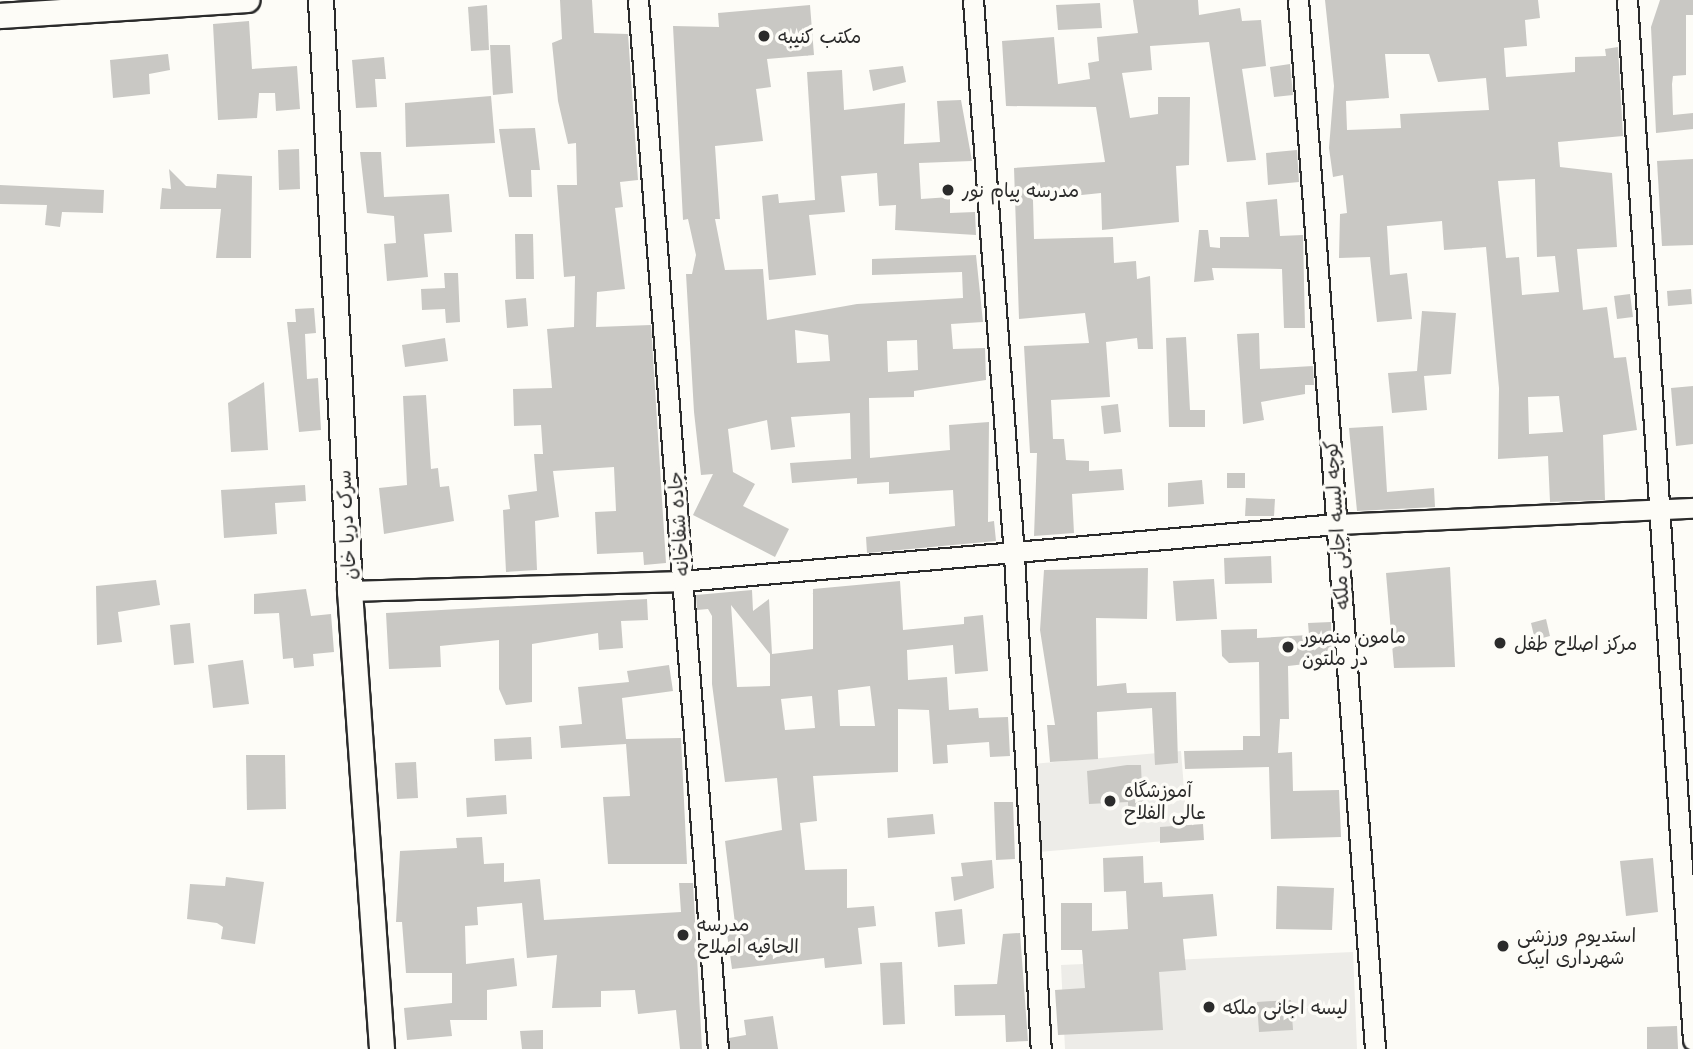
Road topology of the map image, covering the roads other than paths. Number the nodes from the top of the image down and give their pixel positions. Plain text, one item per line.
1 (247, 0) edge
2 (321, 0) edge
3 (638, 0) edge
4 (973, 0) edge
5 (1297, 0) edge
6 (1627, 0) edge
7 (0, 16) edge
8 (1693, 508) edge
9 (1659, 510) junction
10 (1336, 524) junction
11 (1014, 555) junction
12 (682, 581) junction
13 (350, 591) junction
14 (1693, 1040) edge
15 (383, 1049) edge
16 (718, 1049) edge
17 (1041, 1049) edge
18 (1374, 1049) edge

1 - 7 street
2 - 13 street, سرک دریا خان
3 - 12 street, جاده شفاخانه
4 - 11 street
5 - 10 street, کوچه لیسه اجانی ملکه
6 - 9 street
8 - 9 street
9 - 10 street
9 - 14 street
10 - 11 street
10 - 18 street, کوچه لیسه اجانی ملکه
11 - 12 street
11 - 17 street
12 - 13 street
12 - 16 street, جاده شفاخانه
13 - 15 street, سرک دریا خان

